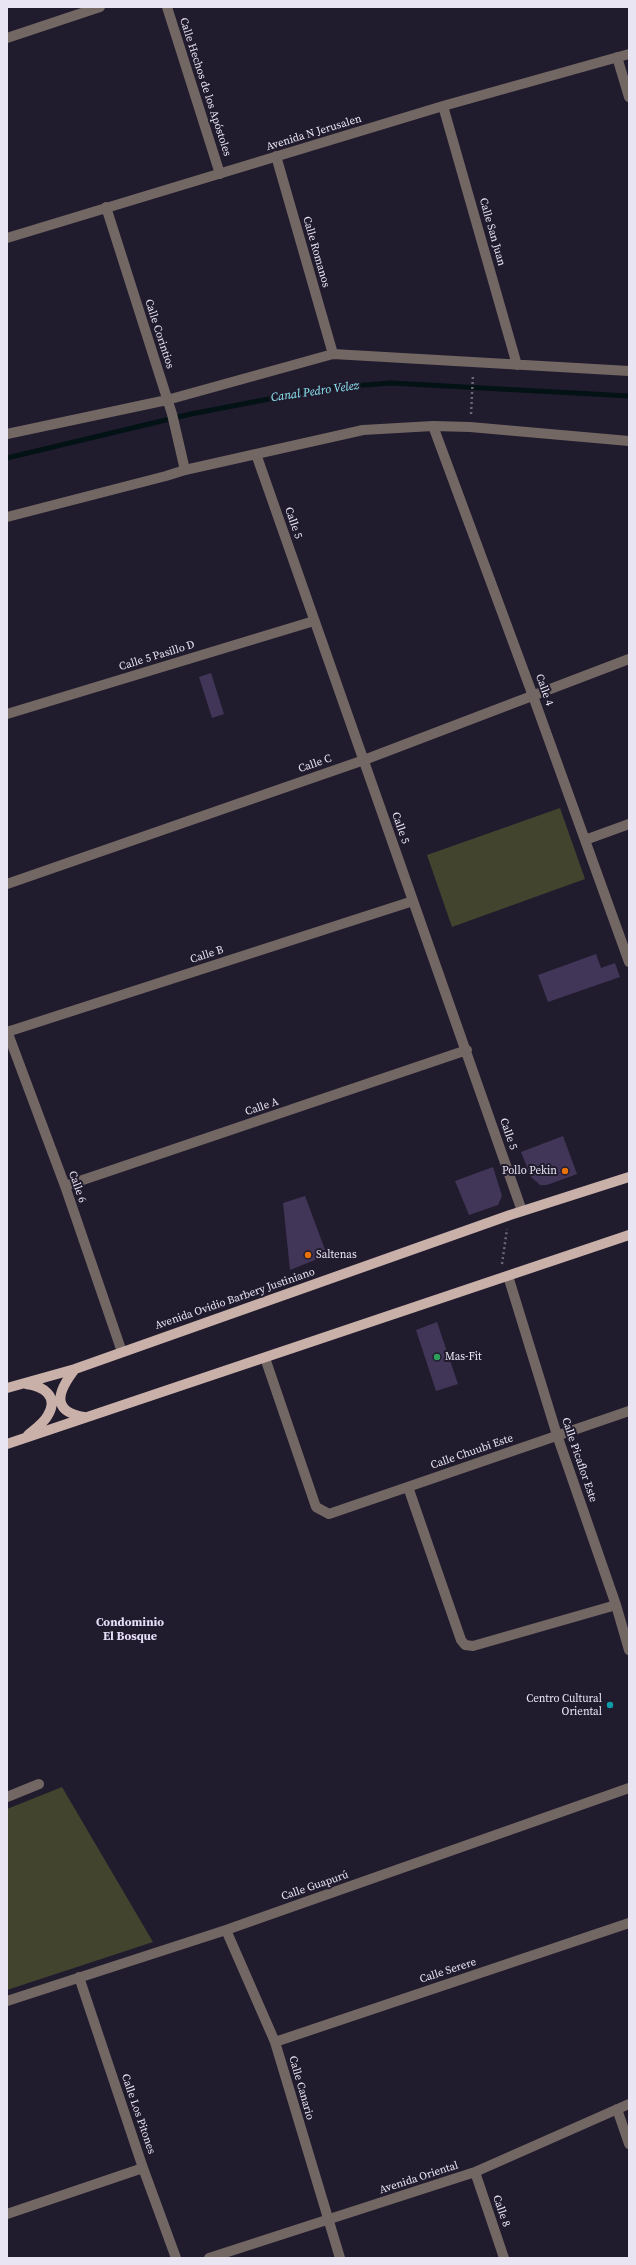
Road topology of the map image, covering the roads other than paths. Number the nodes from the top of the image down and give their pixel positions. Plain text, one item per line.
1 (100, 7) edge
2 (167, 7) edge
3 (7, 38) edge
4 (629, 54) edge
5 (617, 57) junction
6 (629, 97) edge
7 (443, 106) junction
8 (276, 156) junction
9 (220, 174) junction
10 (106, 208) junction
11 (7, 238) edge
12 (334, 354) junction
13 (517, 365) junction
14 (629, 371) edge
15 (167, 400) junction
16 (433, 426) junction
17 (7, 434) edge
18 (629, 441) edge
19 (256, 454) junction
20 (185, 470) junction
21 (7, 517) edge
22 (314, 621) junction
23 (629, 659) edge
24 (533, 696) junction
25 (7, 714) edge
26 (364, 760) junction
27 (629, 824) edge
28 (585, 840) junction
29 (7, 884) edge
30 (413, 901) junction
31 (629, 962) edge
32 (7, 1032) edge
33 (467, 1050) junction
34 (629, 1177) edge
35 (65, 1186) junction
36 (522, 1211) junction
37 (629, 1235) edge
38 (504, 1278) junction
39 (122, 1352) junction
40 (264, 1358) junction
41 (75, 1369) junction
42 (22, 1384) junction
43 (7, 1388) edge
44 (629, 1411) edge
45 (86, 1418) junction
46 (557, 1435) junction
47 (24, 1439) junction
48 (7, 1444) edge
49 (408, 1487) junction
50 (616, 1605) junction
51 (629, 1650) edge
52 (39, 1784) dead end
53 (629, 1788) edge
54 (7, 1797) edge
55 (629, 1923) edge
56 (226, 1930) junction
57 (79, 1977) junction
58 (7, 2001) edge
59 (275, 2042) junction
60 (629, 2104) edge
61 (617, 2109) junction
62 (629, 2144) edge
63 (143, 2168) junction
64 (475, 2172) junction
65 (7, 2214) edge
66 (328, 2221) junction
67 (176, 2258) edge
68 (209, 2258) edge
69 (340, 2258) edge
70 (504, 2258) edge

1 - 3 street
2 - 9 street, Calle Hechos de los Apóstoles
4 - 5 street, Avenida N Jerusalen
5 - 6 street
5 - 7 street, Avenida N Jerusalen
7 - 8 street, Avenida N Jerusalen
7 - 13 street, Calle San Juan
8 - 9 street, Avenida N Jerusalen
8 - 12 street, Calle Romanos
9 - 10 street, Avenida N Jerusalen
10 - 11 street, Avenida N Jerusalen
10 - 15 street, Calle Corintios
12 - 13 street
12 - 15 street
13 - 14 street
15 - 17 street
15 - 20 street, Calle Corintios
16 - 18 street
16 - 19 street
16 - 24 street, Calle 4
19 - 20 street
19 - 22 street, Calle 5
20 - 21 street
22 - 25 street, Calle 5 Pasillo D
22 - 26 street, Calle 5
23 - 24 street, Calle C
24 - 26 street, Calle C
24 - 28 street, Calle 4
26 - 29 street, Calle C
26 - 30 street, Calle 5
27 - 28 street
28 - 31 street, Calle 4
30 - 32 street, Calle B
30 - 33 street, Calle 5
32 - 35 street, Calle 6
33 - 35 street, Calle A
33 - 36 street, Calle 5
34 - 36 main road, Avenida Ovidio Barbery Justiniano
35 - 39 street, Calle 6
36 - 39 main road, Avenida Ovidio Barbery Justiniano
37 - 38 main road
38 - 40 main road
38 - 46 street, Calle Picaflor Este
39 - 41 main road, Avenida Ovidio Barbery Justiniano
40 - 45 main road
40 - 49 street, Calle Chuubi Este
41 - 42 main road, Avenida Ovidio Barbery Justiniano
41 - 45 main road
42 - 43 main road, Avenida Ovidio Barbery Justiniano
42 - 47 main road
44 - 46 street, Calle Chuubi Este
45 - 47 main road
46 - 49 street, Calle Chuubi Este
46 - 50 street, Calle Picaflor Este
47 - 48 main road
49 - 50 street
50 - 51 street, Calle Picaflor Este
52 - 54 street
53 - 56 street, Calle Guapurú
55 - 59 street, Calle Serere
56 - 57 street, Calle Guapurú
56 - 59 street, Calle Canario
57 - 58 street, Calle Guapurú
57 - 63 street, Calle Los Pitones
59 - 66 street, Calle Canario
60 - 61 street, Avenida Oriental
61 - 62 street
61 - 64 street, Avenida Oriental
63 - 65 street
63 - 67 street, Calle Los Pitones
64 - 66 street, Avenida Oriental
64 - 70 street, Calle 8
66 - 68 street, Avenida Oriental
66 - 69 street, Calle Canario

